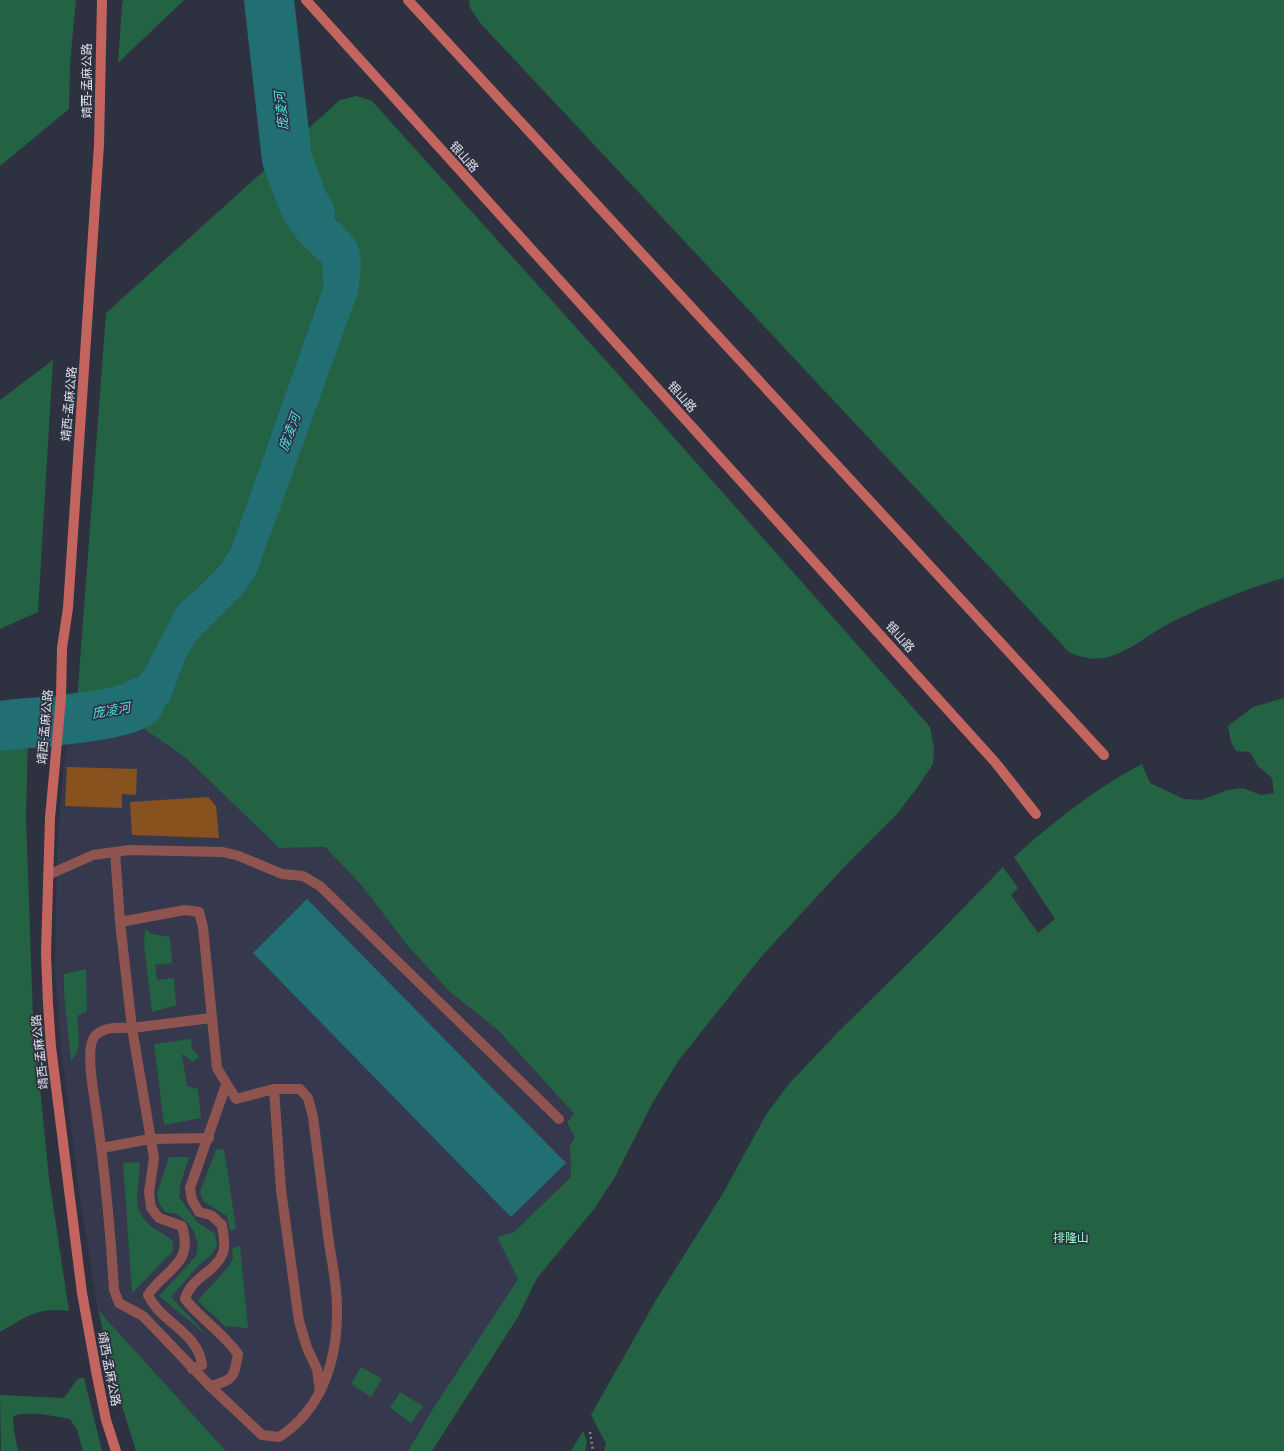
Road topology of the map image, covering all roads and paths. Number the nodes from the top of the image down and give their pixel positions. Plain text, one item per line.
1 (102, 0) edge
2 (306, 0) edge
3 (408, 0) edge
4 (1104, 755) dead end
5 (1036, 814) dead end
6 (115, 852) junction
7 (48, 875) junction
8 (120, 922) junction
9 (211, 1018) junction
10 (132, 1028) junction
11 (226, 1085) junction
12 (274, 1089) junction
13 (559, 1119) dead end
14 (209, 1138) junction
15 (150, 1139) junction
16 (102, 1148) junction
17 (192, 1369) junction
18 (210, 1386) junction
19 (320, 1394) junction
20 (590, 1432) dead end
21 (116, 1451) edge
22 (593, 1451) edge

1 - 7 main road, 靖西-孟麻公路
2 - 5 main road, 银山路
3 - 4 main road
6 - 7 lane
6 - 8 lane
6 - 13 lane
7 - 21 main road, 靖西-孟麻公路
8 - 9 lane
8 - 10 lane
9 - 10 lane
9 - 11 lane
10 - 15 lane
10 - 16 lane
11 - 12 lane
11 - 14 lane
12 - 19 lane
12 - 19 lane
14 - 15 lane
14 - 18 lane
15 - 16 lane
15 - 17 lane
16 - 17 lane
17 - 18 lane
18 - 19 lane
20 - 22 path

